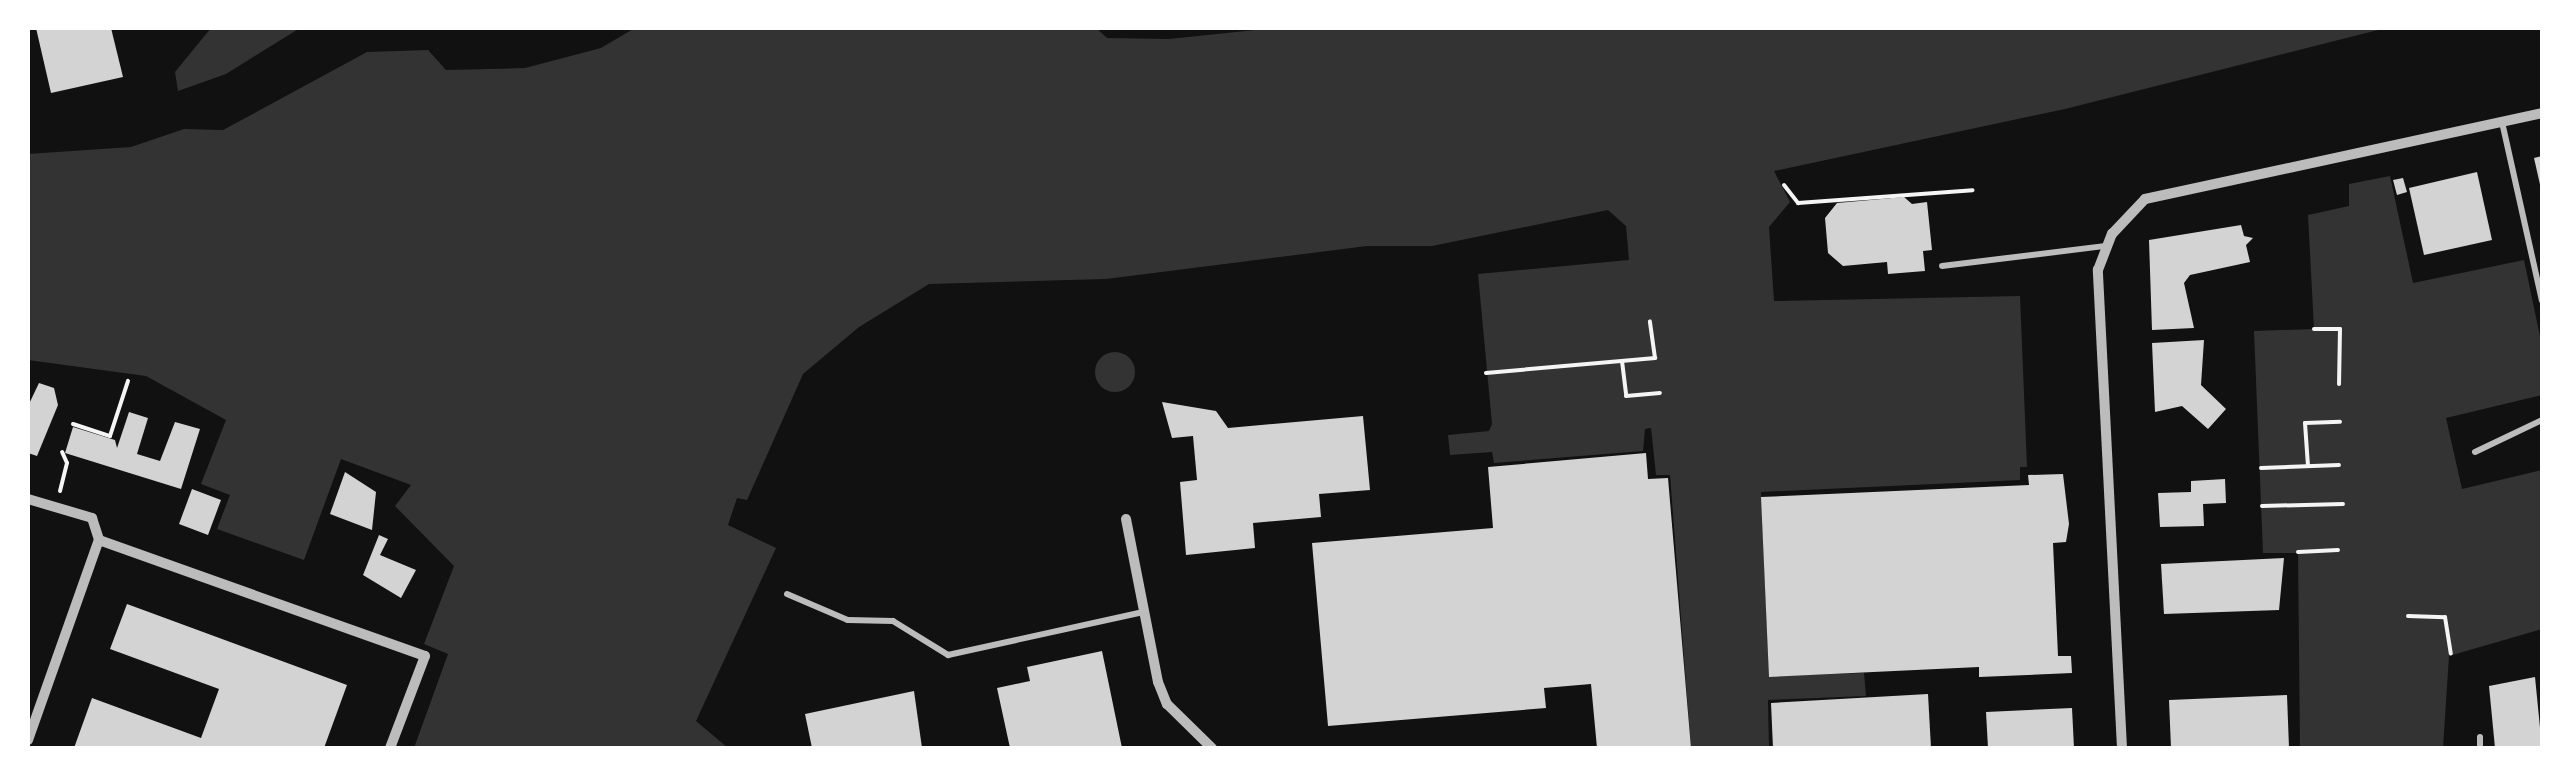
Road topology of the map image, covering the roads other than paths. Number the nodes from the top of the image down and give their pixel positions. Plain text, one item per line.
1 (2542, 113) edge
2 (2502, 122) junction
3 (2107, 246) junction
4 (1942, 266) dead end
5 (2542, 301) edge
6 (2542, 420) edge
7 (2475, 452) dead end
8 (28, 500) edge
9 (1126, 519) dead end
10 (100, 540) junction
11 (788, 594) dead end
12 (1144, 612) junction
13 (2480, 737) dead end
14 (28, 740) edge
15 (390, 748) edge
16 (1212, 748) edge
17 (2122, 748) edge
18 (2480, 748) edge

1 - 2 street
2 - 3 street
2 - 5 lane
3 - 4 lane
3 - 17 street
6 - 7 lane
8 - 10 street
9 - 12 street
10 - 14 street
10 - 15 street
11 - 12 lane
12 - 16 street
13 - 18 lane

